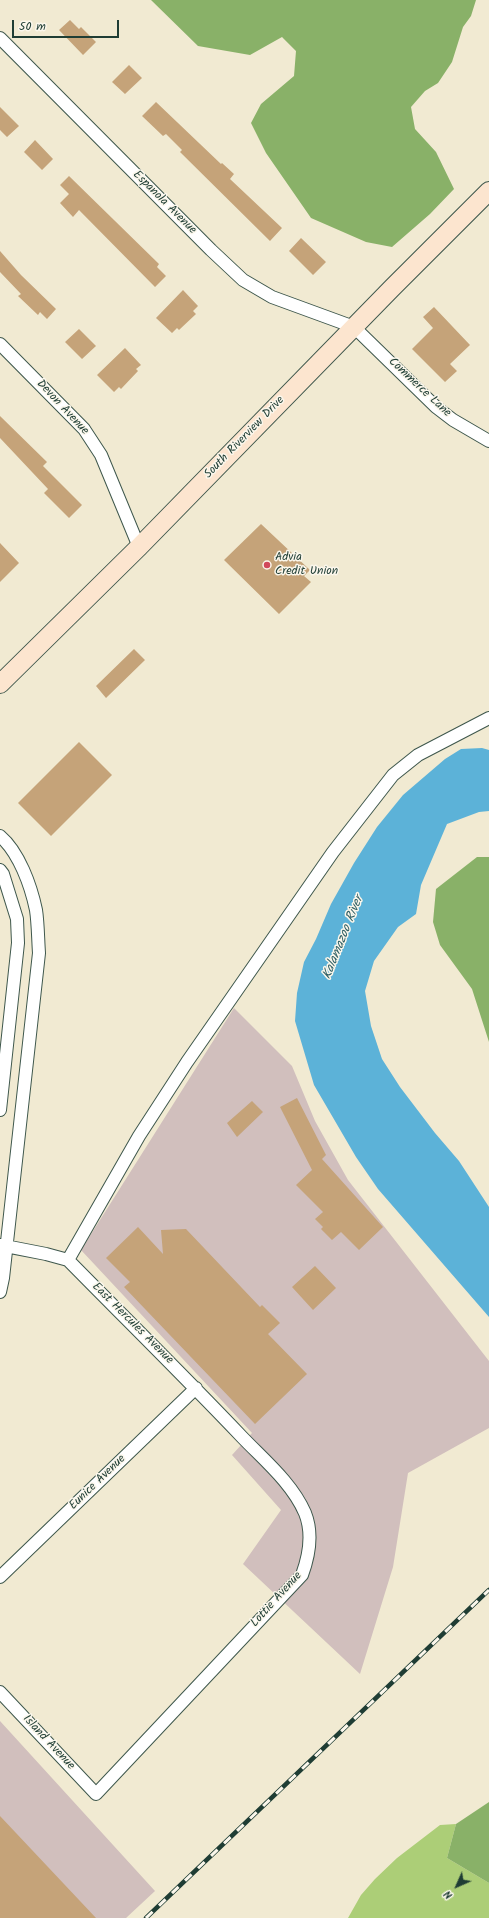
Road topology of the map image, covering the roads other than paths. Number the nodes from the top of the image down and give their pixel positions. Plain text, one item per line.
1 (0, 38) edge
2 (489, 191) edge
3 (354, 327) junction
4 (0, 344) edge
5 (489, 441) edge
6 (139, 546) junction
7 (0, 684) edge
8 (489, 718) edge
9 (0, 836) edge
10 (0, 870) edge
11 (0, 1110) edge
12 (4, 1245) edge
13 (68, 1260) junction
14 (0, 1292) edge
15 (196, 1388) junction
16 (0, 1577) edge
17 (0, 1692) edge
18 (96, 1794) joint

1 - 3 street, Espanola Avenue
2 - 3 street, South Riverview Drive
3 - 5 street, Commerce Lane
3 - 6 street, South Riverview Drive
4 - 6 street, Devon Avenue
6 - 7 street, South Riverview Drive
8 - 13 street
9 - 12 street
10 - 11 street
12 - 13 street
12 - 14 street
13 - 15 street, East Hercules Avenue
15 - 16 street, Eunice Avenue
15 - 18 street, Lottie Avenue
17 - 18 street, Island Avenue

